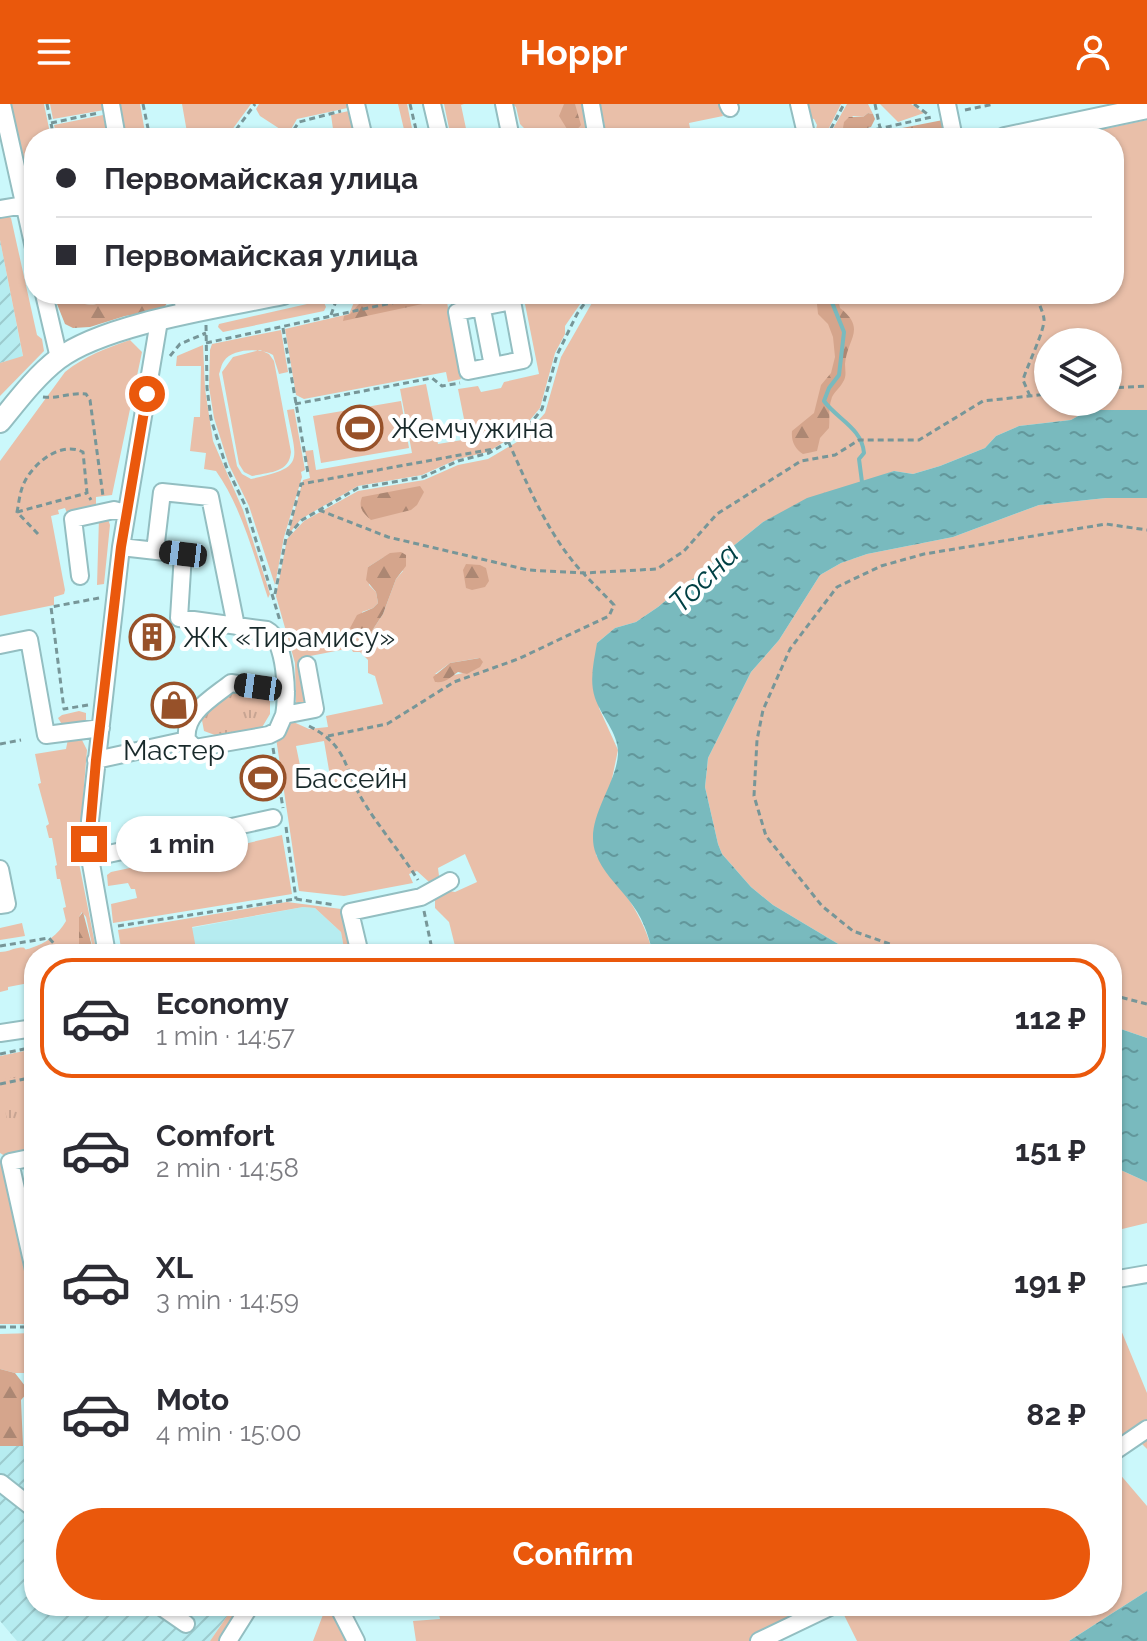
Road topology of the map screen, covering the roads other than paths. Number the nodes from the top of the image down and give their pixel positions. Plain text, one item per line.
1 (2, 104) edge
2 (432, 104) edge
3 (504, 104) edge
4 (591, 104) edge
5 (799, 104) edge
6 (356, 106) edge
7 (112, 107) edge
8 (1147, 108) edge
9 (115, 128) edge
10 (362, 128) edge
11 (438, 128) edge
12 (509, 128) edge
13 (595, 128) edge
14 (805, 128) edge
15 (1052, 128) edge
16 (24, 205) joint
17 (0, 209) edge
18 (46, 304) edge
19 (185, 304) edge
20 (249, 304) edge
21 (472, 304) edge
22 (481, 304) edge
23 (513, 304) edge
24 (159, 321) junction
25 (192, 321) junction
26 (59, 358) junction
27 (493, 366) junction
28 (0, 422) edge
29 (126, 513) junction
30 (121, 547) junction
31 (155, 551) junction
32 (80, 576) dead end
33 (236, 626) junction
34 (0, 645) edge
35 (307, 665) dead end
36 (286, 691) junction
37 (284, 715) junction
38 (101, 728) junction
39 (187, 740) junction
40 (96, 760) junction
41 (273, 818) dead end
42 (90, 858) junction
43 (0, 869) edge
44 (450, 881) dead end
45 (0, 905) edge
46 (105, 944) edge
47 (358, 944) edge
48 (24, 1029) edge
49 (0, 1033) edge
50 (24, 1159) edge
51 (24, 1225) edge
52 (1147, 1274) edge
53 (1122, 1278) edge
54 (1147, 1429) edge
55 (1122, 1446) edge
56 (1, 1483) edge
57 (24, 1500) edge
58 (174, 1616) edge
59 (244, 1616) edge
60 (343, 1616) edge
61 (811, 1616) edge
62 (186, 1624) dead end
63 (228, 1641) edge
64 (356, 1641) edge
65 (759, 1641) edge

1 - 16 street
2 - 11 street
3 - 12 street
4 - 13 street
5 - 14 street
6 - 10 street
7 - 9 street
8 - 15 main road
16 - 17 street
18 - 26 street
19 - 25 street
20 - 25 main road
21 - 27 street
22 - 27 street
23 - 27 street
24 - 25 main road
24 - 26 main road
24 - 29 street
26 - 28 main road
29 - 30 street
29 - 32 street
30 - 31 street
30 - 38 street
31 - 33 street
31 - 33 street
33 - 36 street
34 - 38 street
35 - 37 street
36 - 37 street
36 - 39 street
37 - 39 street
38 - 40 street
39 - 40 street
40 - 42 street
41 - 42 street
42 - 46 street
43 - 45 street
44 - 47 street
48 - 49 street
50 - 51 street
52 - 53 street
54 - 55 street
56 - 57 street
58 - 62 street
59 - 63 street
60 - 64 street
61 - 65 street

